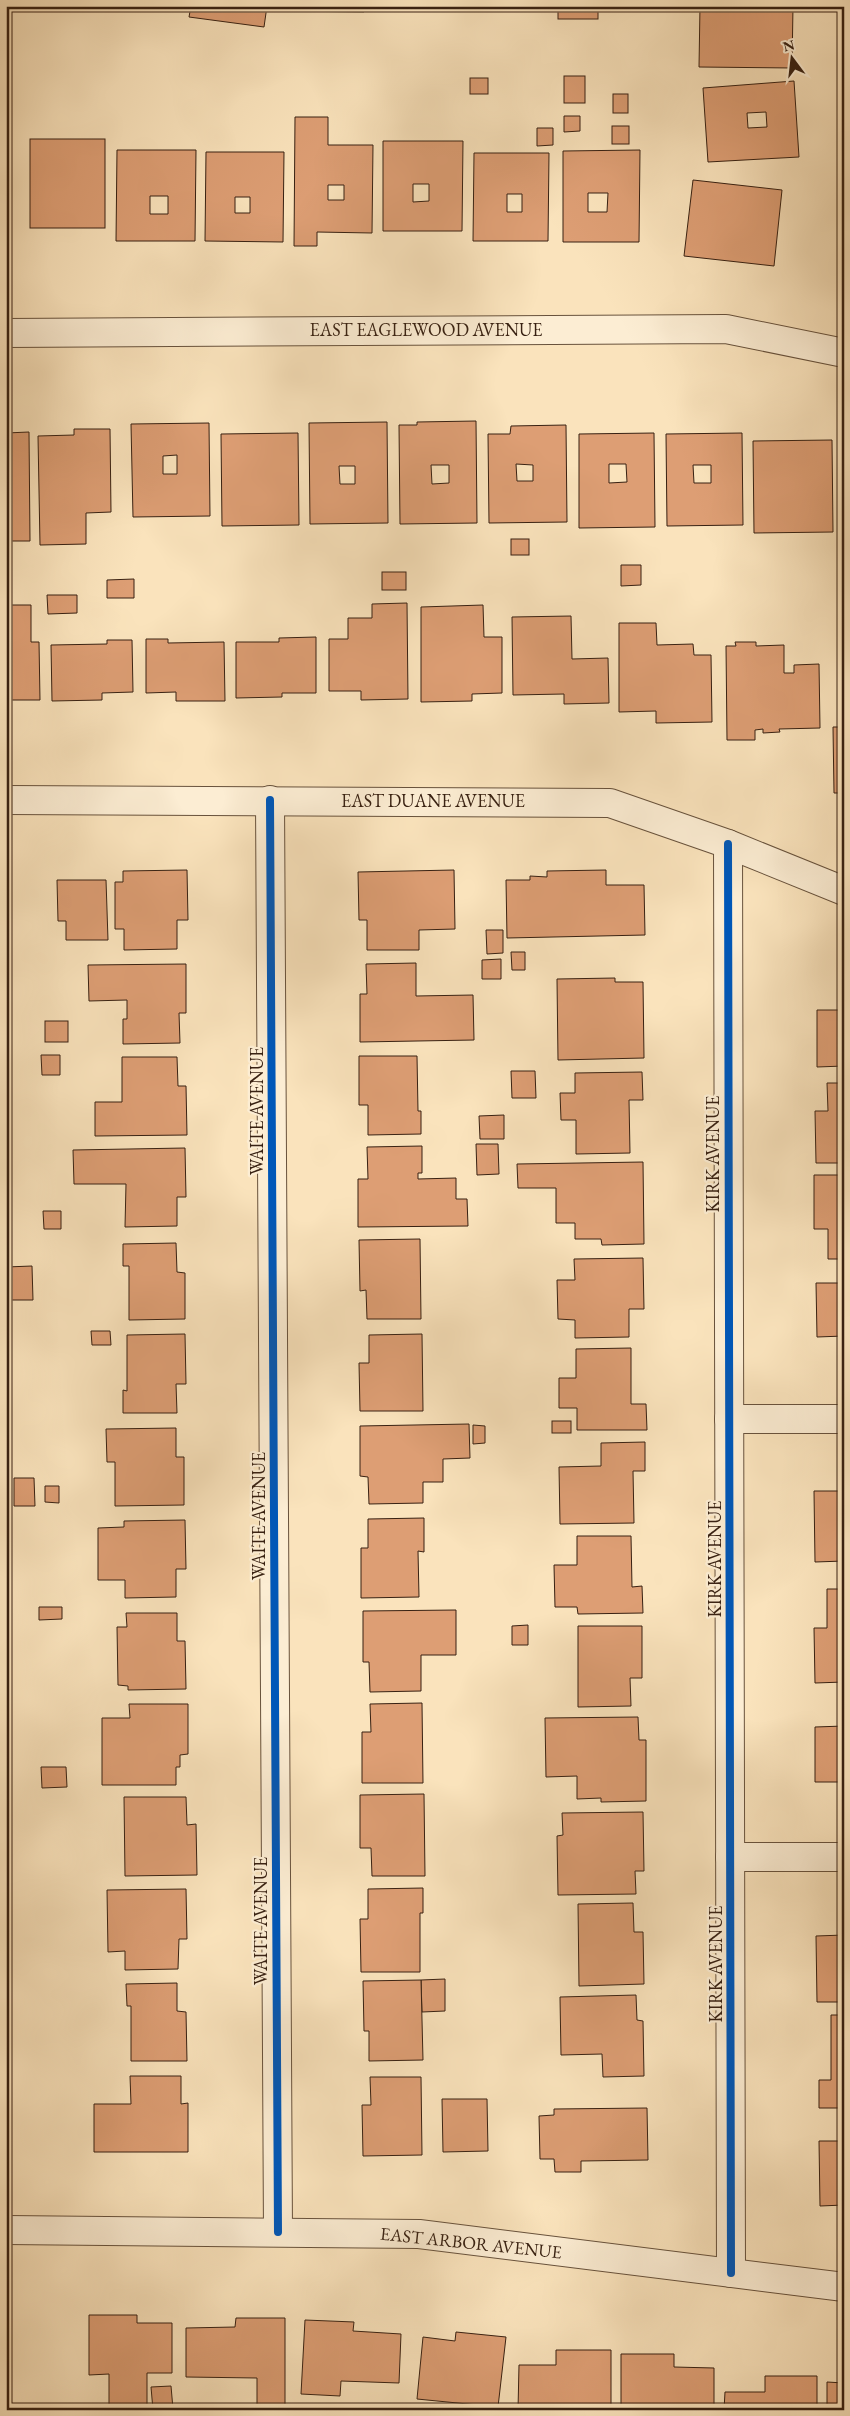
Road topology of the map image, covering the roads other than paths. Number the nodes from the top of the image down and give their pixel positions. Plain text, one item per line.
1 (6, 333) edge
2 (844, 353) edge
3 (6, 800) edge
4 (270, 800) junction
5 (728, 844) junction
6 (844, 891) edge
7 (729, 1419) junction
8 (844, 1419) edge
9 (730, 1857) junction
10 (844, 1857) edge
11 (6, 2230) edge
12 (278, 2232) junction
13 (731, 2273) junction
14 (844, 2287) edge

1 - 2 street, EAST EAGLEWOOD AVENUE
3 - 4 street, EAST DUANE AVENUE
4 - 5 street, EAST DUANE AVENUE
4 - 12 street, WAITE AVENUE
5 - 6 street, EAST DUANE AVENUE
5 - 7 street, KIRK AVENUE
7 - 8 street
7 - 9 street, KIRK AVENUE
9 - 10 street
9 - 13 street, KIRK AVENUE
11 - 12 street, EAST ARBOR AVENUE
12 - 13 street, EAST ARBOR AVENUE
13 - 14 street, EAST ARBOR AVENUE

